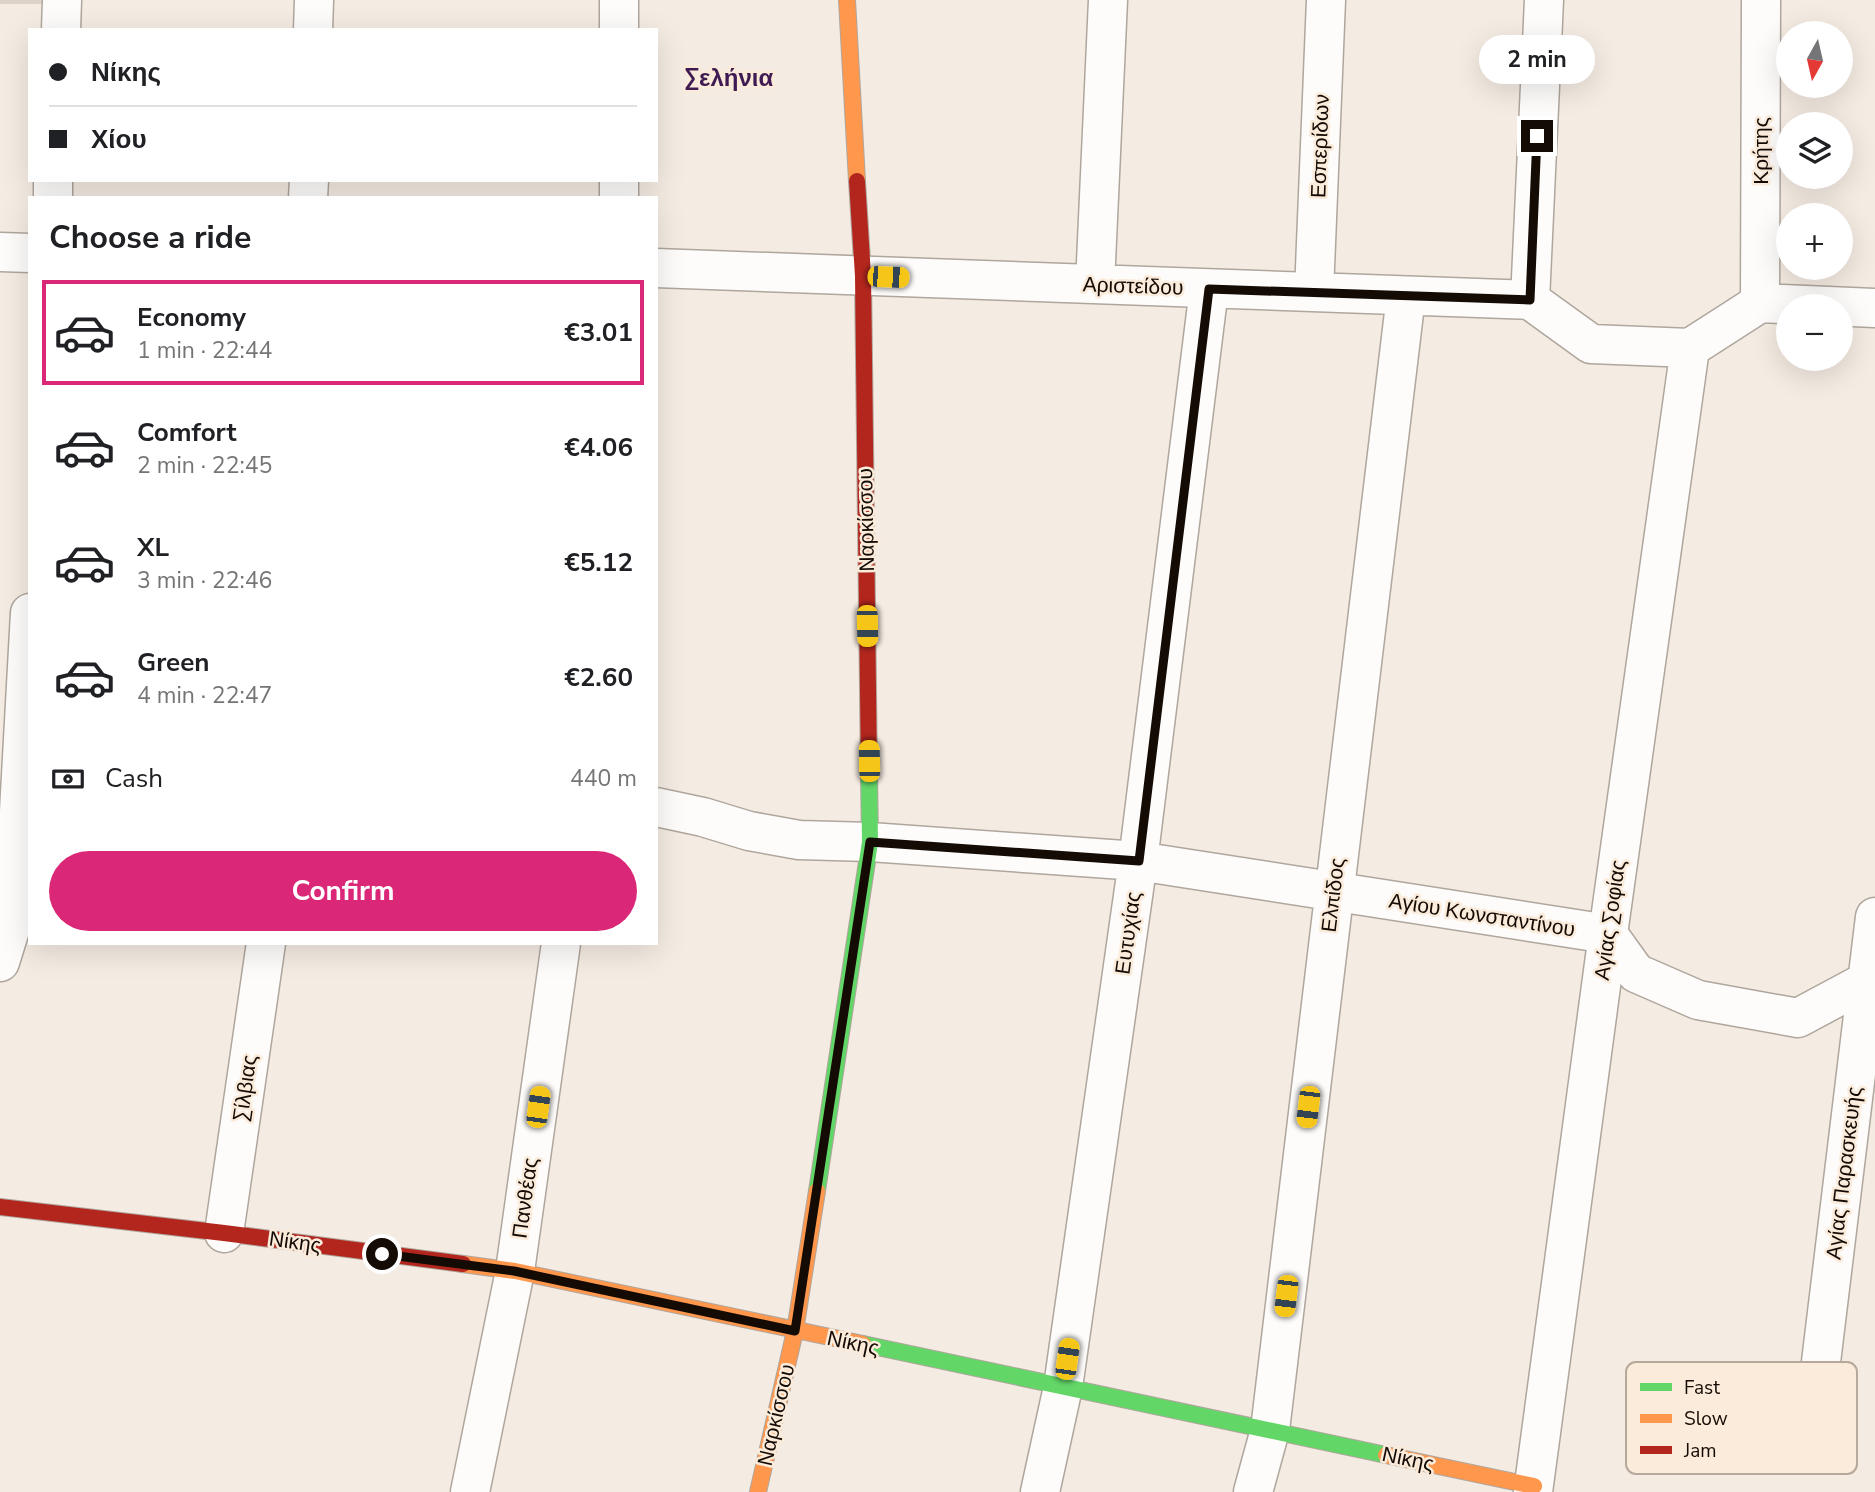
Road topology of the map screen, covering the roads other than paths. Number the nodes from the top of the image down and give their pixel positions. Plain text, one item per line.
1 (62, 0) edge
2 (314, 0) edge
3 (619, 0) edge
4 (847, 0) edge
5 (1108, 0) edge
6 (1326, 0) edge
7 (1544, 0) edge
8 (1762, 0) edge
9 (61, 28) edge
10 (313, 28) edge
11 (619, 28) edge
12 (0, 252) edge
13 (28, 253) edge
14 (658, 268) edge
15 (863, 276) junction
16 (1095, 284) junction
17 (1209, 289) junction
18 (1314, 292) junction
19 (1406, 296) junction
20 (1530, 300) junction
21 (1760, 303) junction
22 (1875, 308) edge
23 (1690, 348) junction
24 (28, 635) edge
25 (17, 754) edge
26 (658, 807) edge
27 (870, 842) junction
28 (1139, 861) junction
29 (1334, 892) junction
30 (1875, 917) edge
31 (1608, 933) junction
32 (266, 945) edge
33 (561, 945) edge
34 (0, 962) edge
35 (1871, 982) edge
36 (0, 1207) edge
37 (224, 1233) junction
38 (514, 1271) junction
39 (795, 1331) junction
40 (1822, 1362) edge
41 (1063, 1387) junction
42 (1270, 1430) junction
43 (1534, 1489) edge
44 (470, 1492) edge
45 (758, 1492) edge
46 (1040, 1492) edge
47 (1253, 1492) edge

1 - 9 street
2 - 10 street
3 - 11 street
4 - 15 street, Ναρκίσσου
5 - 16 street
6 - 18 street, Εσπερίδων
7 - 20 street
8 - 21 street, Κρήτης
12 - 13 street
14 - 15 street, Αριστείδου
15 - 16 street, Αριστείδου
15 - 27 street, Ναρκίσσου
16 - 17 street, Αριστείδου
17 - 18 street, Αριστείδου
17 - 28 street, Ευτυχίας
18 - 19 street, Αριστείδου
19 - 20 street, Αριστείδου
19 - 29 street, Ελπίδος
20 - 23 street
21 - 22 street
21 - 23 street
23 - 31 street, Αγίας Σοφίας
24 - 25 street
25 - 34 street
26 - 27 street, Αγίου Κωνσταντίνου
27 - 28 street, Αγίου Κωνσταντίνου
27 - 39 street, Ναρκίσσου
28 - 29 street, Αγίου Κωνσταντίνου
28 - 41 street, Ευτυχίας
29 - 31 street, Αγίου Κωνσταντίνου
29 - 42 street, Ελπίδος
30 - 35 street, Αγίας Παρασκευής
31 - 35 street
31 - 43 street, Αγίας Σοφίας
32 - 37 street, Σίλβιας
33 - 38 street, Πανθέας
35 - 40 street, Αγίας Παρασκευής
36 - 37 street, Νίκης
37 - 38 street, Νίκης
38 - 39 street, Νίκης
38 - 44 street, Πανθέας
39 - 41 street, Νίκης
39 - 45 street, Ναρκίσσου
41 - 42 street, Νίκης
41 - 46 street, Ευτυχίας
42 - 43 street, Νίκης
42 - 47 street, Ελπίδος

